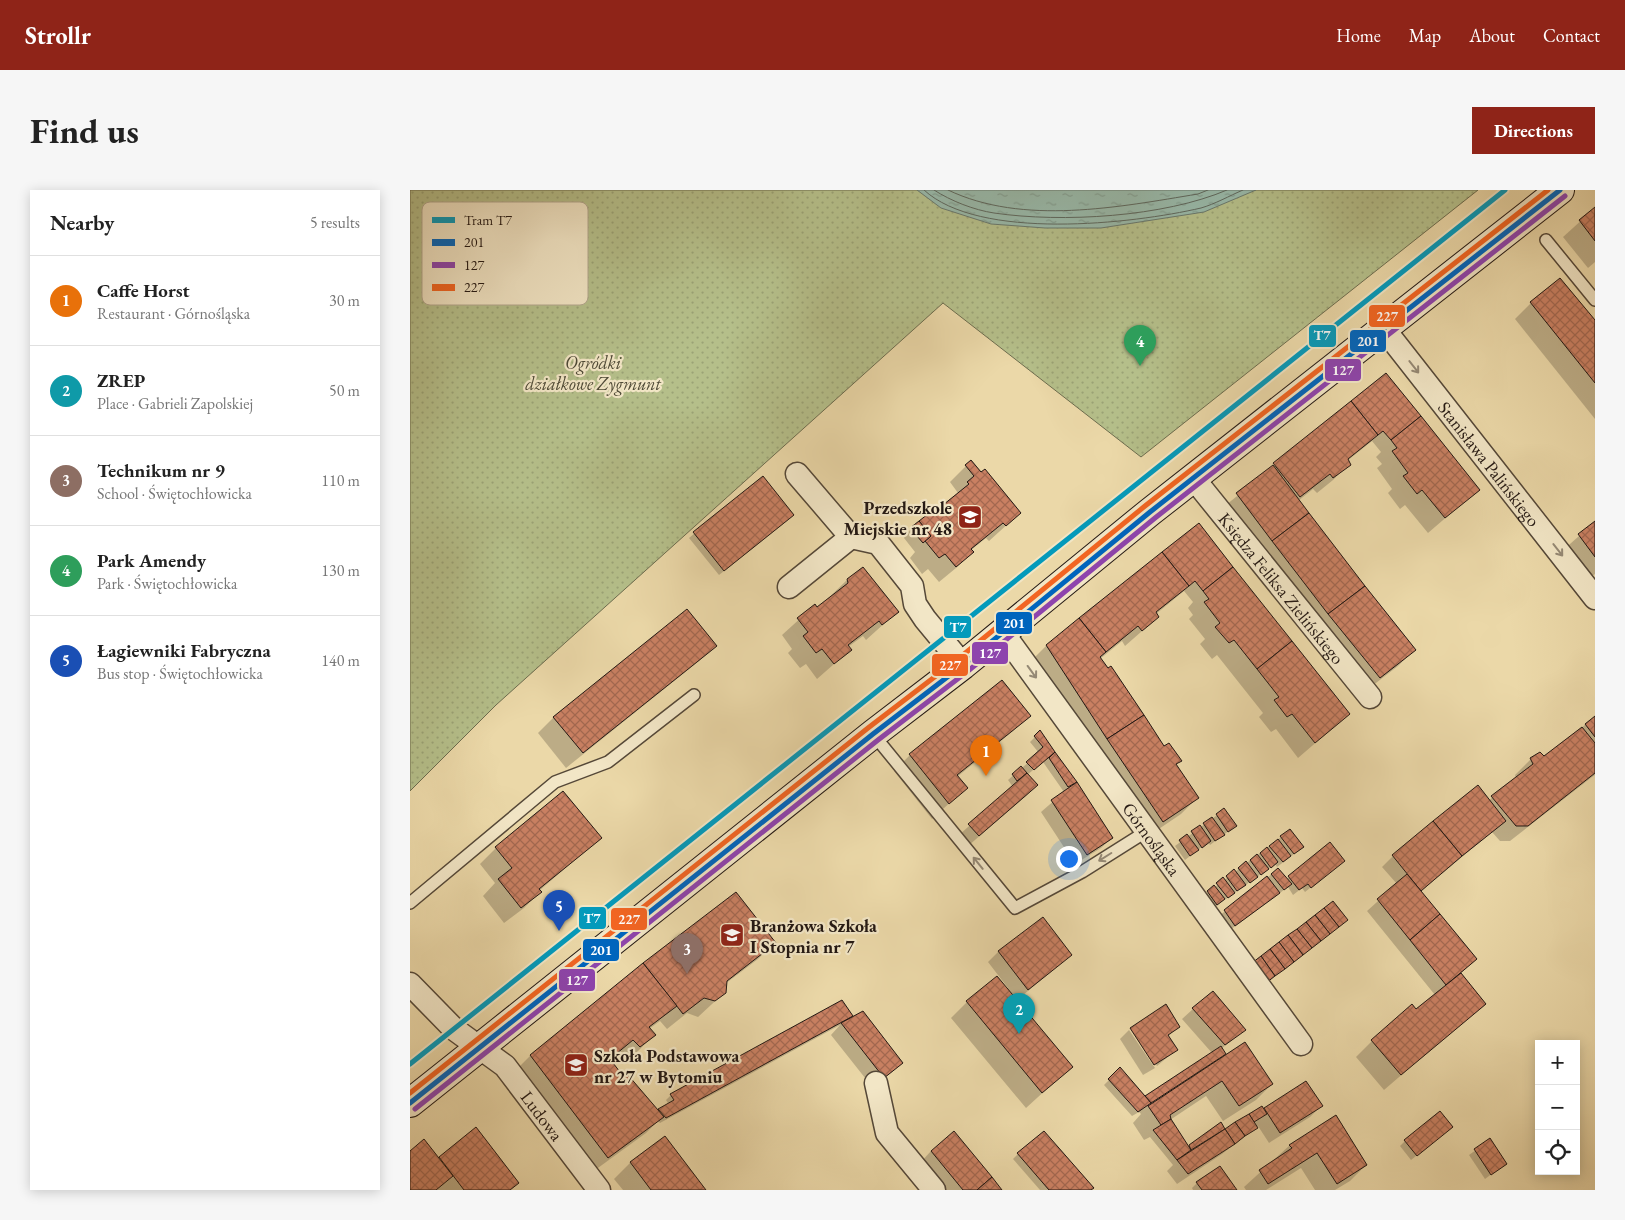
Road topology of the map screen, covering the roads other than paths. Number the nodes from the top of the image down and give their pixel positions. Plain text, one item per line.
1 (1560, 190) edge
2 (1546, 240) dead end
3 (1593, 293) edge
4 (1384, 329) junction
5 (797, 474) dead end
6 (1194, 479) junction
7 (851, 537) junction
8 (789, 586) dead end
9 (1594, 595) edge
10 (1003, 632) junction
11 (963, 665) junction
12 (694, 695) dead end
13 (1370, 697) dead end
14 (873, 734) junction
15 (1147, 831) junction
16 (410, 903) edge
17 (410, 984) edge
18 (1301, 1044) dead end
19 (480, 1047) junction
20 (876, 1083) dead end
21 (410, 1103) edge
22 (599, 1190) edge
23 (934, 1190) edge

1 - 4 main road
2 - 3 lane
4 - 6 main road
4 -> 9 street, Stanisława Palińskiego
5 - 7 street
6 - 10 main road
6 - 13 street, Księdza Feliksa Zielińskiego
7 - 8 street
7 - 11 street
10 - 11 main road
10 -> 15 street, Górnośląska
11 - 14 main road
12 - 16 lane
15 -> 14 lane
14 - 19 main road
15 - 18 street, Górnośląska
17 - 19 street, Ludowa
19 - 21 main road
19 - 22 street, Ludowa
20 - 23 street

